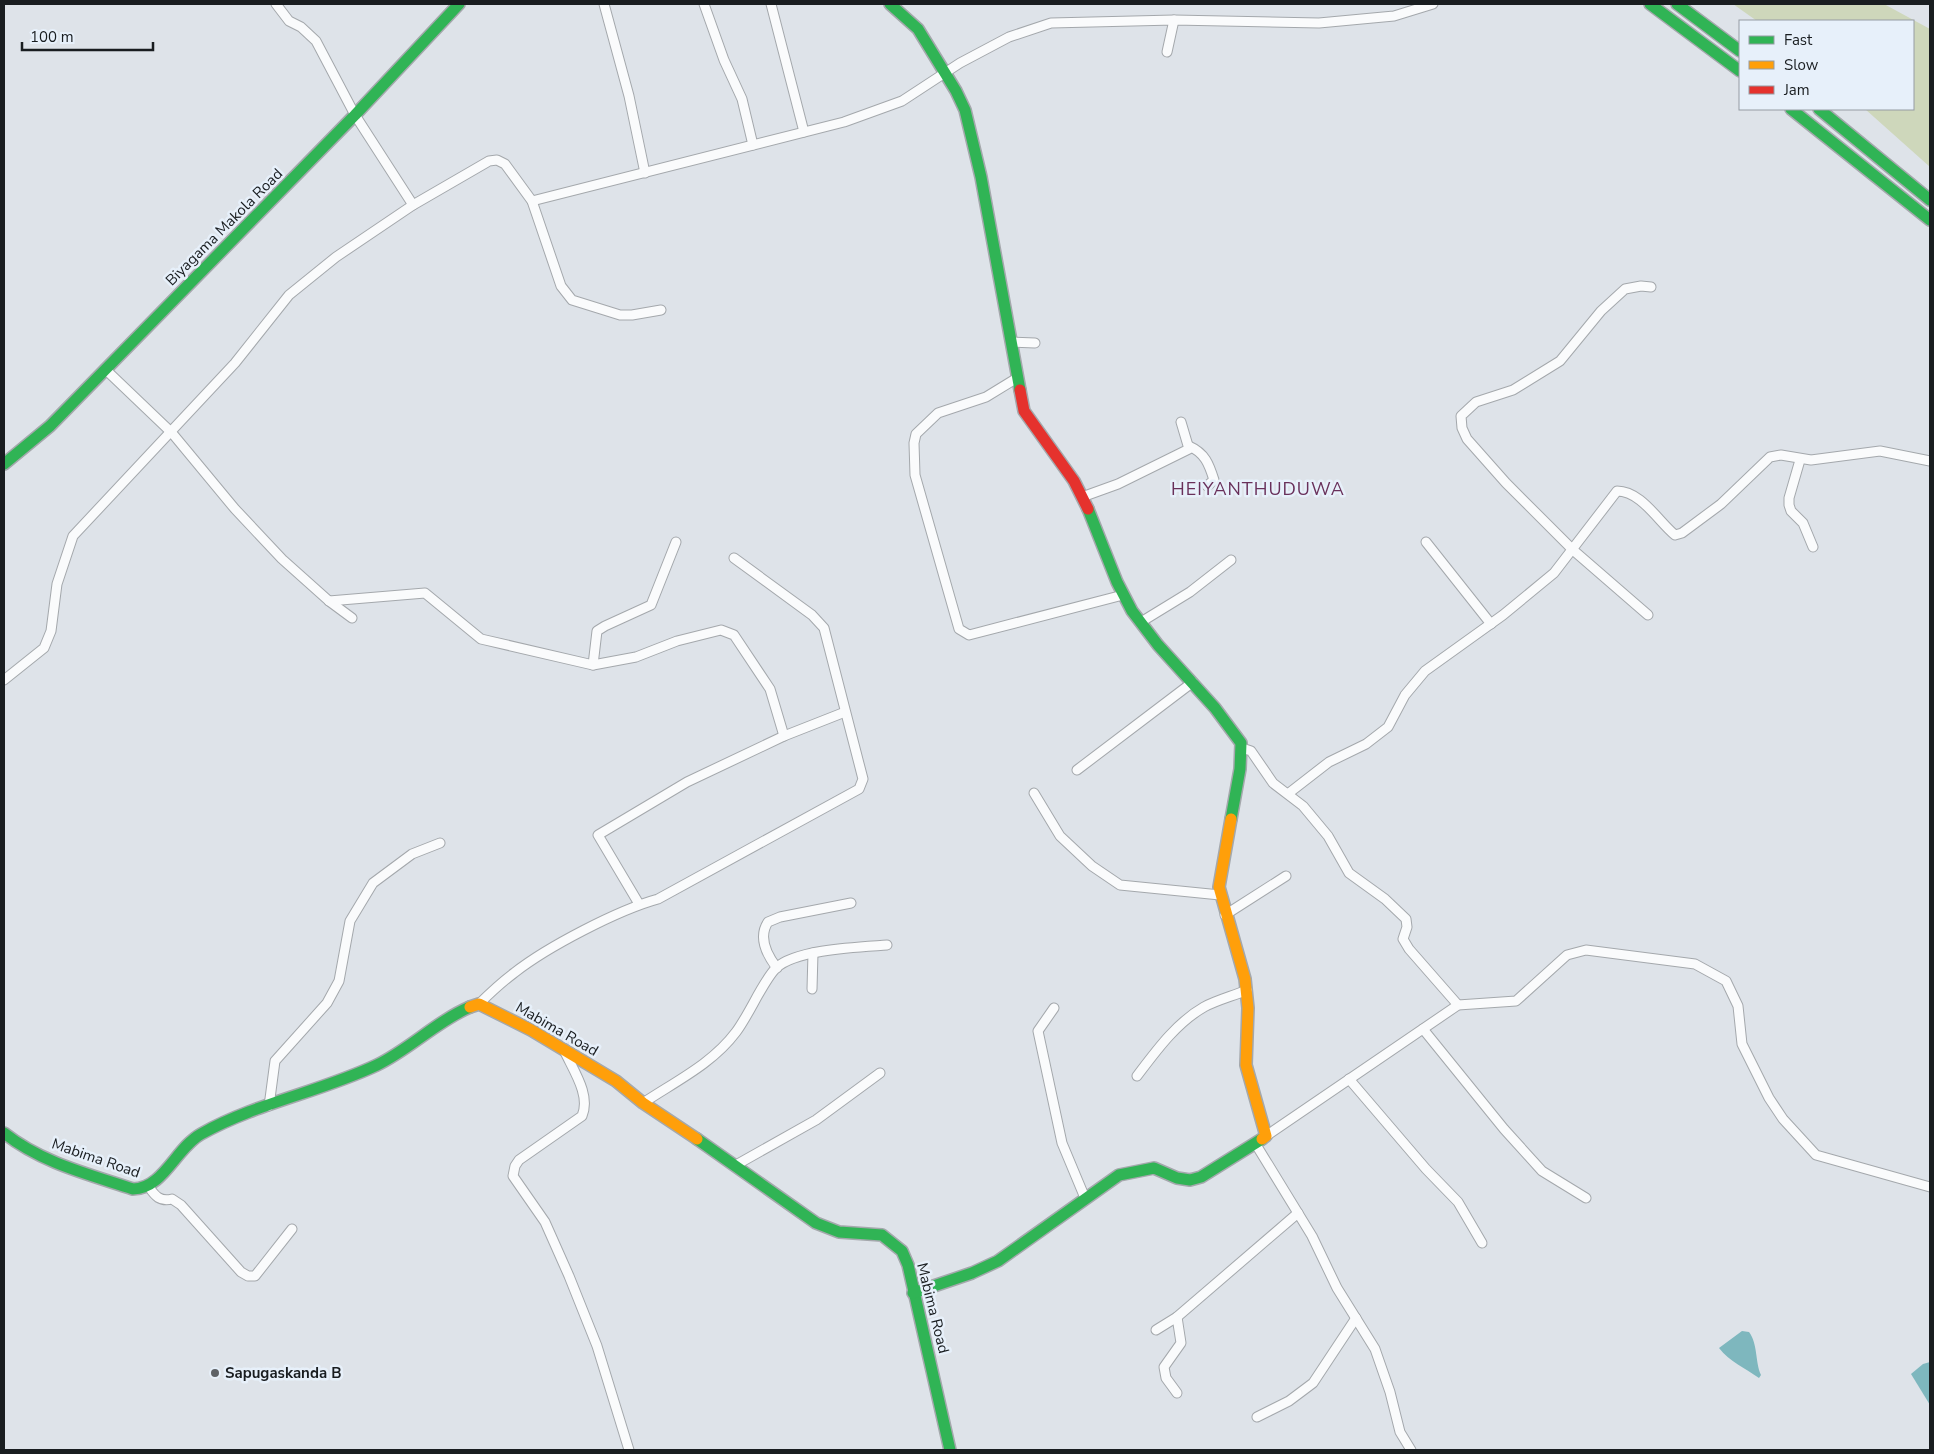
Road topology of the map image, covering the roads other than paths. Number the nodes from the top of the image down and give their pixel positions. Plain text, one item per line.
1 (276, 4) edge
2 (459, 4) edge
3 (604, 4) edge
4 (704, 4) edge
5 (771, 4) edge
6 (890, 4) edge
7 (1433, 4) edge
8 (1650, 4) edge
9 (1677, 4) edge
10 (1174, 20) junction
11 (1739, 49) edge
12 (1167, 52) dead end
13 (1739, 70) edge
14 (946, 73) junction
15 (1791, 110) edge
16 (1820, 110) edge
17 (355, 115) junction
18 (804, 132) junction
19 (753, 145) junction
20 (645, 172) junction
21 (1930, 200) edge
22 (532, 201) junction
23 (413, 205) junction
24 (1930, 220) edge
25 (1651, 286) dead end
26 (661, 310) dead end
27 (1011, 342) junction
28 (1035, 343) dead end
29 (105, 369) junction
30 (1017, 378) junction
31 (1181, 422) dead end
32 (172, 433) junction
33 (1189, 446) junction
34 (1800, 460) junction
35 (1930, 461) edge
36 (4, 464) edge
37 (1207, 486) dead end
38 (1082, 496) junction
39 (676, 542) dead end
40 (1426, 542) dead end
41 (1813, 547) dead end
42 (1573, 550) junction
43 (734, 558) dead end
44 (1231, 560) dead end
45 (1123, 595) junction
46 (329, 601) junction
47 (1648, 615) dead end
48 (352, 618) dead end
49 (1141, 622) junction
50 (1491, 624) junction
51 (593, 665) junction
52 (4, 680) edge
53 (1193, 682) junction
54 (845, 712) junction
55 (784, 736) junction
56 (1242, 748) junction
57 (1077, 770) dead end
58 (1034, 793) dead end
59 (1289, 793) junction
60 (440, 844) dead end
61 (1286, 876) dead end
62 (1220, 895) junction
63 (851, 903) dead end
64 (639, 904) junction
65 (1225, 915) junction
66 (887, 945) dead end
67 (813, 953) junction
68 (776, 968) junction
69 (812, 989) dead end
70 (1247, 990) junction
71 (479, 1004) junction
72 (1458, 1005) junction
73 (1054, 1008) dead end
74 (1423, 1029) junction
75 (564, 1050) junction
76 (880, 1073) dead end
77 (1137, 1076) dead end
78 (1349, 1079) junction
79 (643, 1103) junction
80 (269, 1106) junction
81 (4, 1133) edge
82 (1266, 1136) junction
83 (1255, 1143) junction
84 (736, 1165) junction
85 (148, 1187) junction
86 (1930, 1187) edge
87 (1084, 1198) junction
88 (1586, 1198) dead end
89 (1298, 1214) junction
90 (292, 1229) dead end
91 (1482, 1243) dead end
92 (913, 1293) junction
93 (1177, 1317) junction
94 (1356, 1318) junction
95 (1156, 1330) dead end
96 (1177, 1393) dead end
97 (1257, 1417) dead end
98 (629, 1450) edge
99 (950, 1450) edge
100 (1411, 1450) edge

1 - 17 street
2 - 17 main road, Biyagama Makola Road
3 - 20 street
4 - 19 street
5 - 18 street
6 - 14 main road
7 - 10 street
8 - 13 main road
9 - 11 main road
10 - 12 street
10 - 14 street
14 - 18 street
14 - 27 main road
15 - 24 main road
16 - 21 main road
17 - 23 street
17 - 29 main road, Biyagama Makola Road
18 - 19 street
19 - 20 street
20 - 22 street
22 - 23 street
22 - 26 street
23 - 32 street
25 - 42 street
27 - 28 street
27 - 30 main road
29 - 32 street
29 - 36 main road, Biyagama Makola Road
30 - 38 main road
30 - 45 street
31 - 33 street
32 - 46 street
32 - 52 street
33 - 37 street
33 - 38 street
34 - 35 street
34 - 41 street
34 - 42 street
38 - 45 main road
39 - 51 street
40 - 50 street
42 - 47 street
42 - 50 street
43 - 54 street
44 - 49 street
45 - 49 main road
46 - 48 street
46 - 51 street
49 - 53 main road
50 - 59 street
51 - 55 street
53 - 56 main road
53 - 57 street
54 - 55 street
54 - 64 street
55 - 64 street
56 - 59 street
56 - 62 main road
58 - 62 street
59 - 72 street
60 - 80 street
61 - 65 street
62 - 65 main road
63 - 68 street
64 - 71 street
65 - 70 main road
66 - 67 street
67 - 68 street
67 - 69 street
68 - 79 street
70 - 77 street
70 - 82 main road
71 - 75 main road, Mabima Road
71 - 80 main road, Mabima Road
72 - 74 street
72 - 86 street
73 - 87 street
74 - 78 street
74 - 88 street
75 - 79 main road, Mabima Road
75 - 98 street
76 - 84 street
78 - 82 street
78 - 91 street
79 - 84 main road, Mabima Road
80 - 85 main road, Mabima Road
81 - 85 main road, Mabima Road
82 - 83 main road
83 - 87 main road
83 - 89 street
84 - 92 main road, Mabima Road
85 - 90 street
87 - 92 main road
89 - 93 street
89 - 94 street
92 - 99 main road, Mabima Road
93 - 95 street
93 - 96 street
94 - 97 street
94 - 100 street

